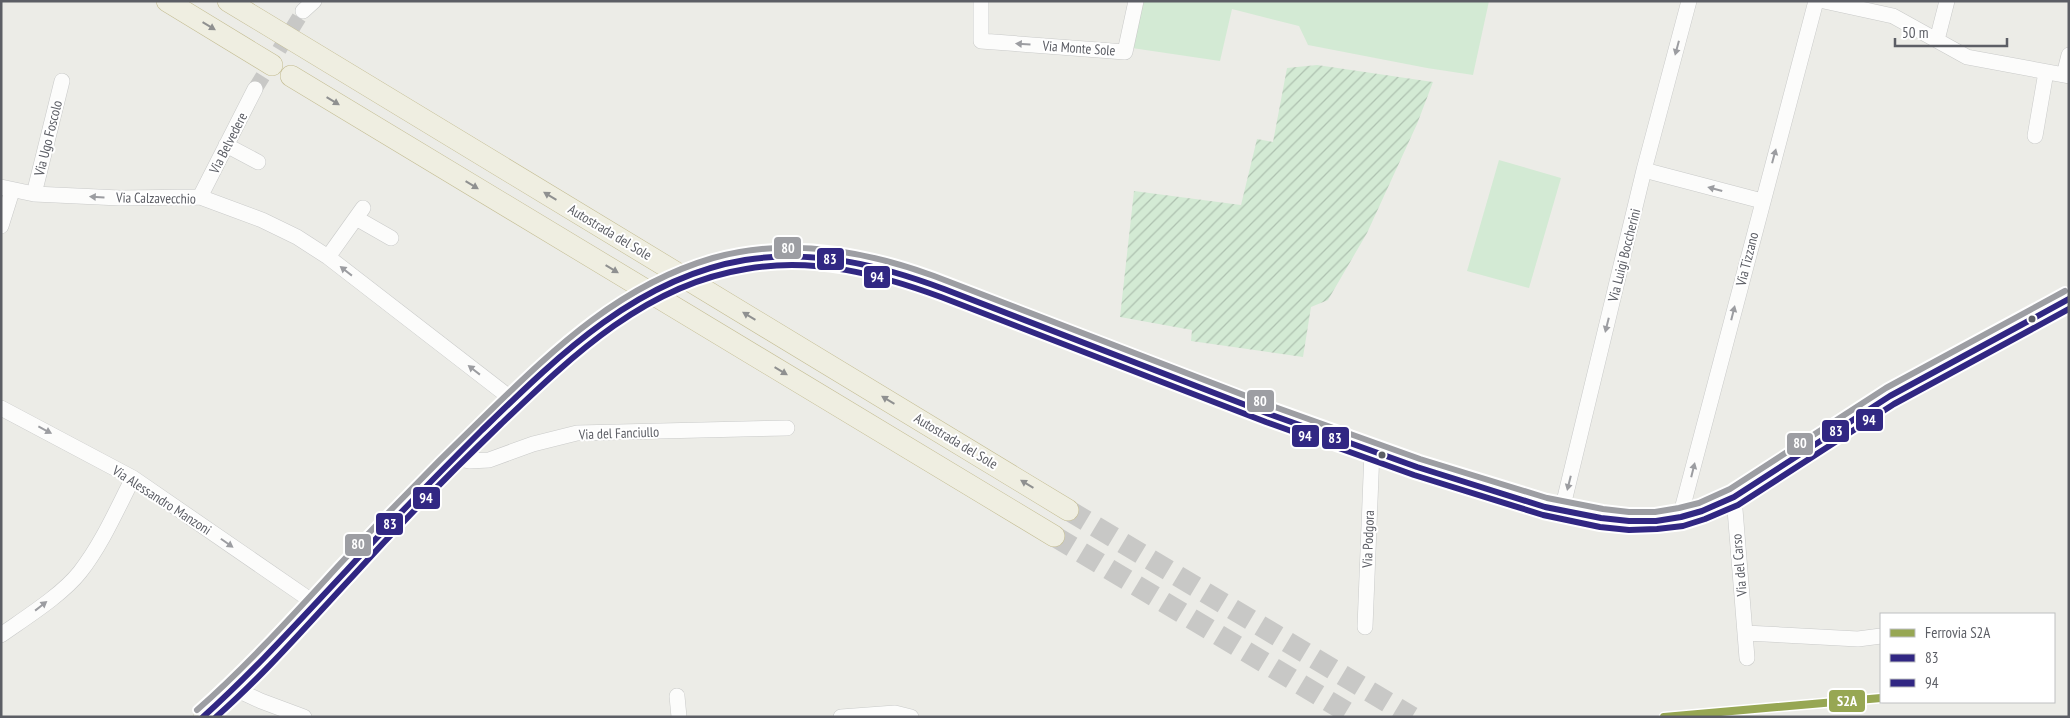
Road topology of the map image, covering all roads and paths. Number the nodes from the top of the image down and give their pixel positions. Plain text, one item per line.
1 (167, 1) edge
2 (228, 1) edge
3 (981, 1) edge
4 (1136, 1) edge
5 (1689, 1) edge
6 (1816, 1) edge
7 (1824, 1) edge
8 (1947, 1) edge
9 (1936, 40) junction
10 (2069, 55) edge
11 (272, 64) dead end
12 (2046, 72) junction
13 (291, 76) dead end
14 (2066, 76) edge
15 (62, 82) dead end
16 (256, 89) tunnel mouth
17 (2035, 136) dead end
18 (226, 145) junction
19 (258, 162) dead end
20 (1644, 170) junction
21 (7, 189) edge
22 (34, 194) junction
23 (200, 197) junction
24 (1762, 201) junction
25 (1, 226) edge
26 (391, 238) dead end
27 (328, 257) junction
28 (721, 265) tunnel mouth
29 (2069, 300) edge
30 (617, 312) tunnel mouth
31 (513, 400) junction
32 (1, 408) edge
33 (787, 428) dead end
34 (1372, 451) junction
35 (454, 458) junction
36 (133, 478) junction
37 (1734, 497) junction
38 (1068, 510) tunnel mouth
39 (1562, 510) junction
40 (1680, 517) junction
41 (1054, 536) tunnel mouth
42 (316, 604) junction
43 (1365, 627) dead end
44 (1745, 633) junction
45 (1, 635) edge
46 (1880, 636) edge
47 (1747, 658) dead end
48 (235, 689) junction
49 (677, 696) dead end
50 (203, 717) edge
51 (304, 717) edge
52 (679, 717) edge
53 (840, 717) edge
54 (911, 717) edge

1 -> 11 highway
38 -> 2 highway, Autostrada del Sole
4 -> 3 street, Via Monte Sole
5 -> 20 street, Via Luigi Boccherini
24 -> 6 street, Via Tizzano
7 - 9 street
8 - 9 street
9 - 12 street
10 - 14 street
12 - 14 street
12 - 17 street
13 -> 41 highway
15 - 22 street, Via Ugo Foscolo
16 - 18 street, Via Belvedere
18 - 19 street
18 - 23 street, Via Belvedere
24 -> 20 street
20 -> 39 street, Via Luigi Boccherini
21 - 22 street, Via Calzavecchio
21 - 25 street
23 -> 22 street, Via Calzavecchio
23 - 27 street, Via Calzavecchio
40 -> 24 street, Via Tizzano
26 - 27 street
31 -> 27 street, Via Calzavecchio
28 - 34 main road
29 - 37 main road
30 - 31 main road
31 - 35 main road
32 -> 36 street, Via Alessandro Manzoni
33 - 35 street, Via del Fanciullo
34 - 39 main road
34 - 43 street, Via Podgora
35 - 42 main road
36 -> 42 street, Via Alessandro Manzoni
45 -> 36 street
37 - 40 main road
37 - 44 street, Via del Carso
39 - 40 main road
42 - 48 main road
44 - 46 street
44 - 47 street, Via del Carso
48 - 50 main road
48 - 51 street
49 - 52 street
53 - 54 street

